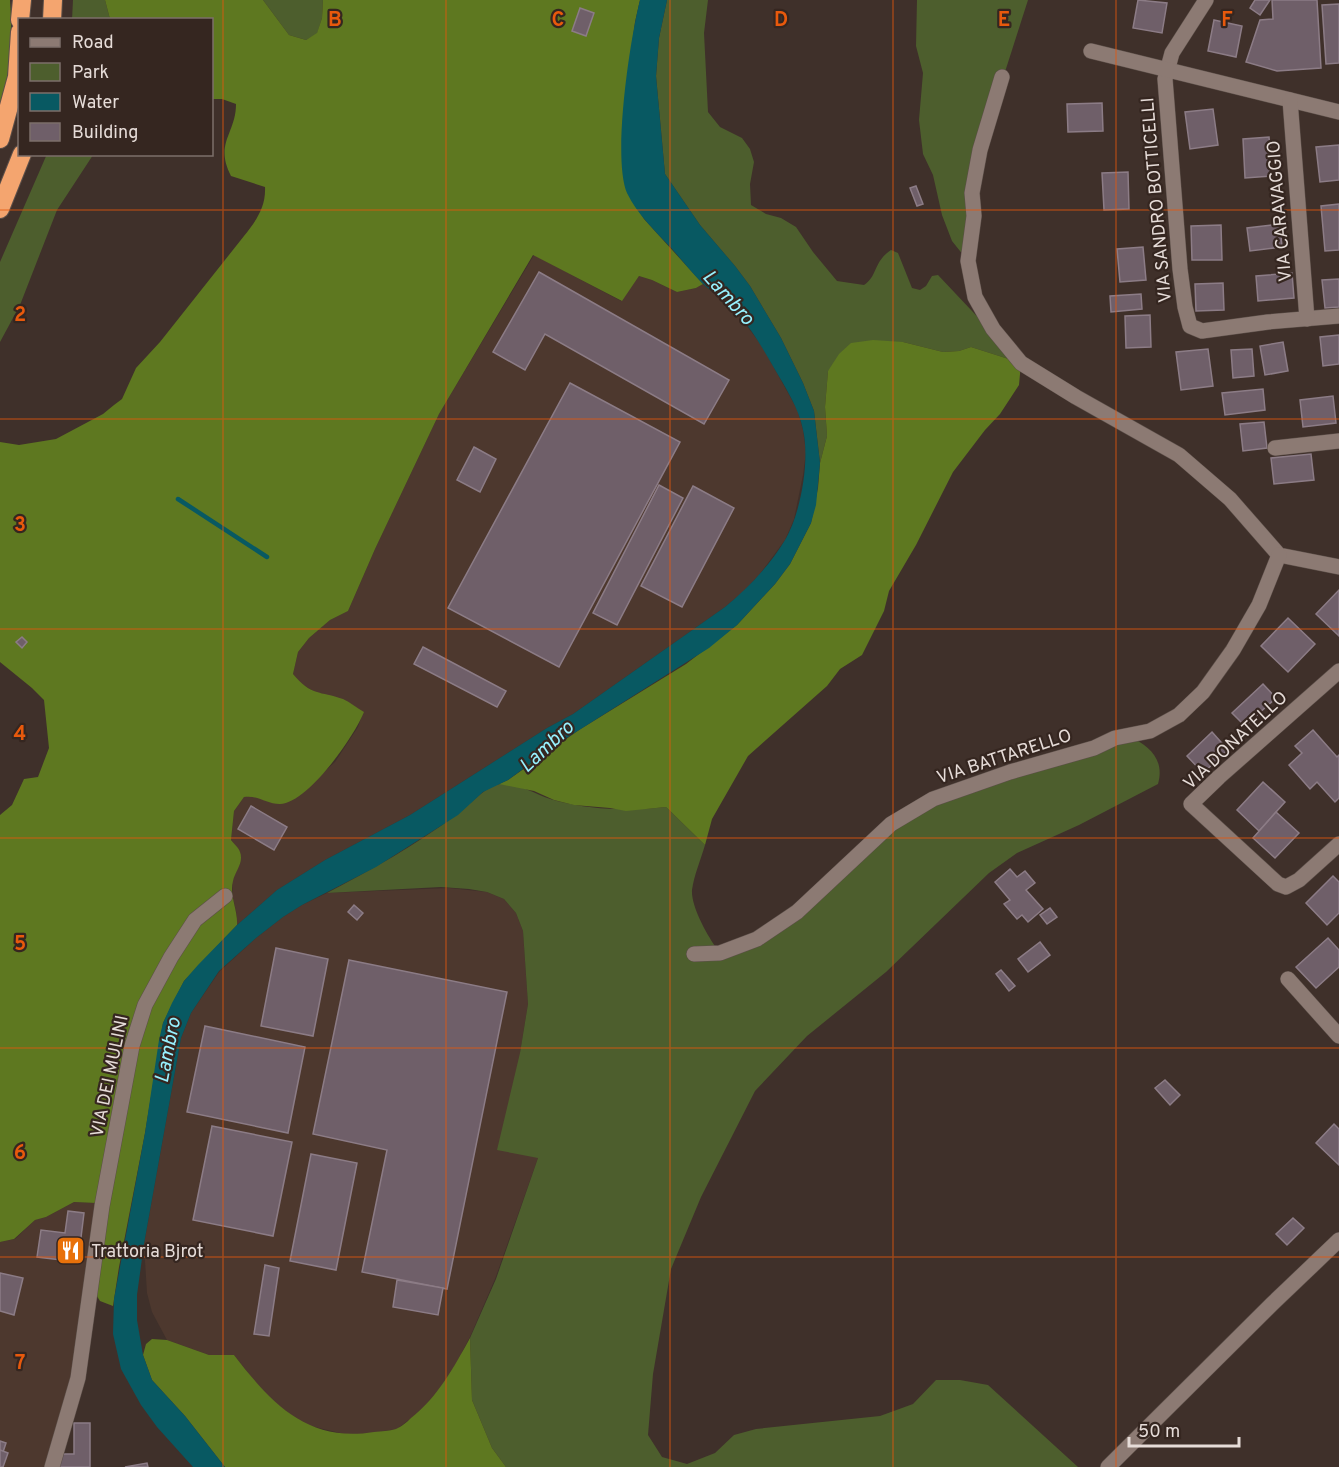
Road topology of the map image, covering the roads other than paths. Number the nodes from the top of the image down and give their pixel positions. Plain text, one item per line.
1 (22, 0) edge
2 (53, 0) edge
3 (1206, 0) edge
4 (20, 18) edge
5 (52, 18) edge
6 (1091, 51) dead end
7 (18, 54) edge
8 (1166, 70) junction
9 (1002, 77) dead end
10 (1290, 100) junction
11 (1339, 112) edge
12 (0, 139) edge
13 (21, 156) edge
14 (0, 209) edge
15 (1339, 316) edge
16 (1307, 319) junction
17 (1339, 441) edge
18 (1275, 448) dead end
19 (1279, 555) junction
20 (1339, 567) edge
21 (1339, 671) edge
22 (1339, 844) edge
23 (225, 896) dead end
24 (694, 954) dead end
25 (1288, 979) dead end
26 (1339, 1036) edge
27 (1339, 1240) edge
28 (52, 1467) edge
29 (1108, 1467) edge

1 - 4 highway
2 - 5 highway
3 - 8 street
6 - 8 street
7 - 12 highway
8 - 10 street
8 - 16 street, VIA SANDRO BOTTICELLI
9 - 19 street
10 - 11 street
10 - 16 street, VIA CARAVAGGIO
13 - 14 highway
15 - 16 street
17 - 18 street
19 - 20 street
19 - 24 street, VIA BATTARELLO
21 - 22 street, VIA DONATELLO
23 - 28 street, VIA DEI MULINI
25 - 26 street
27 - 29 street

